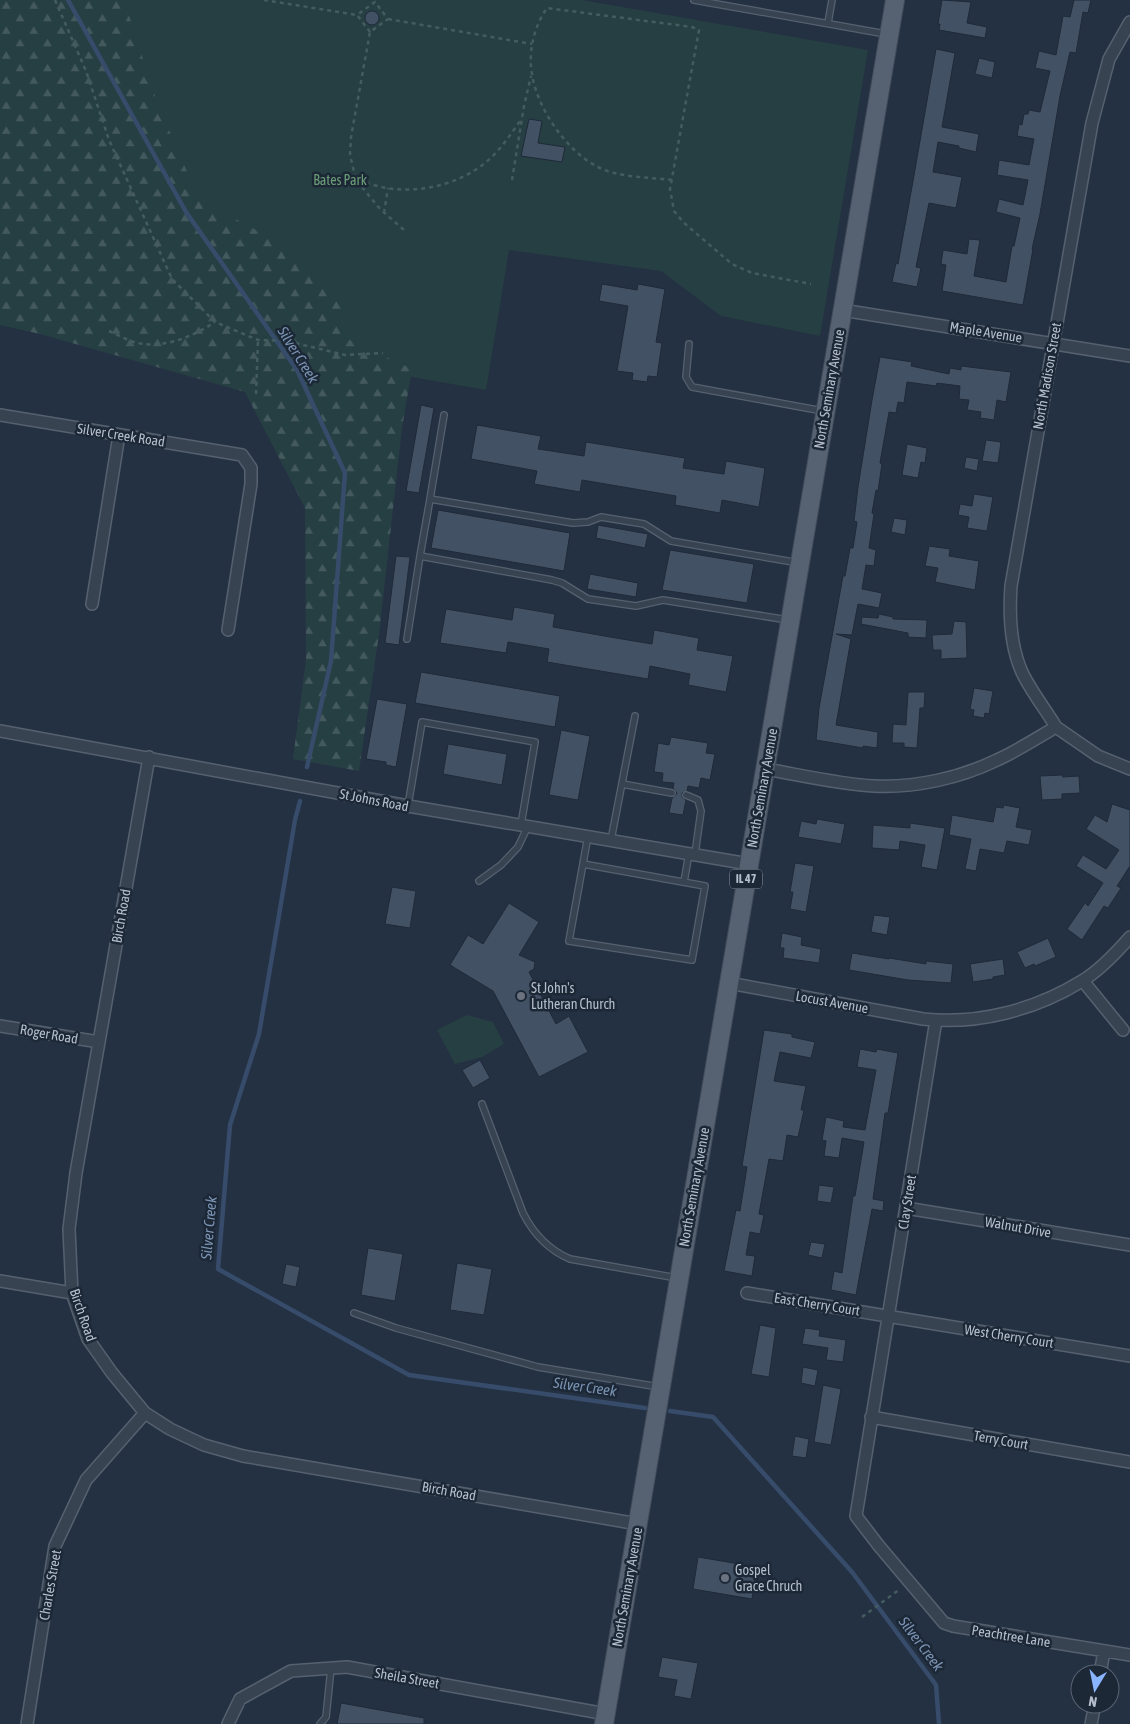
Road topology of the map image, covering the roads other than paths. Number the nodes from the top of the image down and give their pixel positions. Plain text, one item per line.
1 (694, 0) edge
2 (832, 0) edge
3 (895, 0) edge
4 (1130, 22) edge
5 (828, 23) junction
6 (888, 34) junction
7 (842, 310) junction
8 (1053, 342) junction
9 (689, 344) dead end
10 (1130, 356) edge
11 (825, 411) junction
12 (0, 415) edge
13 (444, 415) dead end
14 (119, 434) junction
15 (430, 499) junction
16 (420, 556) junction
17 (800, 563) junction
18 (92, 604) dead end
19 (790, 621) junction
20 (228, 630) dead end
21 (408, 639) dead end
22 (635, 716) dead end
23 (1056, 726) junction
24 (0, 730) edge
25 (150, 757) junction
26 (765, 769) junction
27 (1130, 769) edge
28 (622, 784) junction
29 (672, 793) dead end
30 (686, 795) dead end
31 (408, 806) junction
32 (525, 825) junction
33 (588, 836) junction
34 (611, 840) junction
35 (692, 854) junction
36 (583, 864) junction
37 (749, 864) junction
38 (479, 881) dead end
39 (684, 882) junction
40 (1130, 937) edge
41 (1083, 981) junction
42 (729, 983) junction
43 (936, 1020) junction
44 (0, 1026) edge
45 (1124, 1030) dead end
46 (99, 1042) junction
47 (482, 1104) dead end
48 (906, 1208) junction
49 (1130, 1245) edge
50 (679, 1278) junction
51 (0, 1281) edge
52 (72, 1292) junction
53 (747, 1293) dead end
54 (354, 1313) dead end
55 (888, 1316) junction
56 (1130, 1356) edge
57 (661, 1387) junction
58 (145, 1413) junction
59 (871, 1417) junction
60 (1130, 1462) edge
61 (638, 1524) junction
62 (909, 1583) joint
63 (1104, 1651) junction
64 (1130, 1655) edge
65 (1102, 1664) edge
66 (331, 1668) junction
67 (605, 1719) edge
68 (28, 1724) edge
69 (228, 1724) edge
70 (320, 1724) edge

1 - 5 lane
2 - 5 lane
3 - 6 main road, North Seminary Avenue / IL 47
4 - 8 street, North Madison Street
5 - 6 lane
6 - 7 main road, North Seminary Avenue / IL 47
7 - 8 street, Maple Avenue
7 - 11 main road, North Seminary Avenue / IL 47
8 - 10 street, Maple Avenue
8 - 23 street, North Madison Street
9 - 11 lane
11 - 17 main road, North Seminary Avenue / IL 47
12 - 14 street, Silver Creek Road
13 - 15 lane
14 - 18 street
14 - 20 street, Silver Creek Road
15 - 16 lane
15 - 17 lane
16 - 19 lane
16 - 21 lane
17 - 19 main road, North Seminary Avenue / IL 47
19 - 26 main road, North Seminary Avenue / IL 47
22 - 28 lane
23 - 26 street
23 - 27 street
24 - 25 street, St Johns Road
25 - 31 street, St Johns Road
25 - 46 street, Birch Road
26 - 37 main road, North Seminary Avenue / IL 47
28 - 29 lane
28 - 34 lane
30 - 35 lane
31 - 32 street, St Johns Road
31 - 32 lane
32 - 33 street, St Johns Road
32 - 38 lane
33 - 34 street, St Johns Road
33 - 36 lane
34 - 35 street, St Johns Road
35 - 37 street, St Johns Road
35 - 39 lane
36 - 39 lane
36 - 39 lane
37 - 42 main road, North Seminary Avenue / IL 47
40 - 41 street
41 - 43 street
41 - 45 street
42 - 43 street, Locust Avenue
42 - 50 main road, North Seminary Avenue / IL 47
43 - 48 street, Clay Street
44 - 46 street, Roger Road
46 - 52 street, Birch Road
47 - 50 lane
48 - 49 street, Walnut Drive
48 - 55 street, Clay Street
50 - 57 main road, North Seminary Avenue / IL 47
51 - 52 street
52 - 58 street, Birch Road
53 - 55 street, East Cherry Court
54 - 57 lane
55 - 56 street, West Cherry Court
55 - 59 street, Clay Street
57 - 61 main road, North Seminary Avenue / IL 47
58 - 61 street, Birch Road
58 - 68 street, Charles Street
59 - 60 street, Terry Court
59 - 62 street, Clay Street
61 - 67 main road, North Seminary Avenue / IL 47
62 - 63 street, Peachtree Lane
63 - 64 street, Peachtree Lane
63 - 65 street
66 - 67 street, Sheila Street
66 - 69 street, Sheila Street
66 - 70 lane

